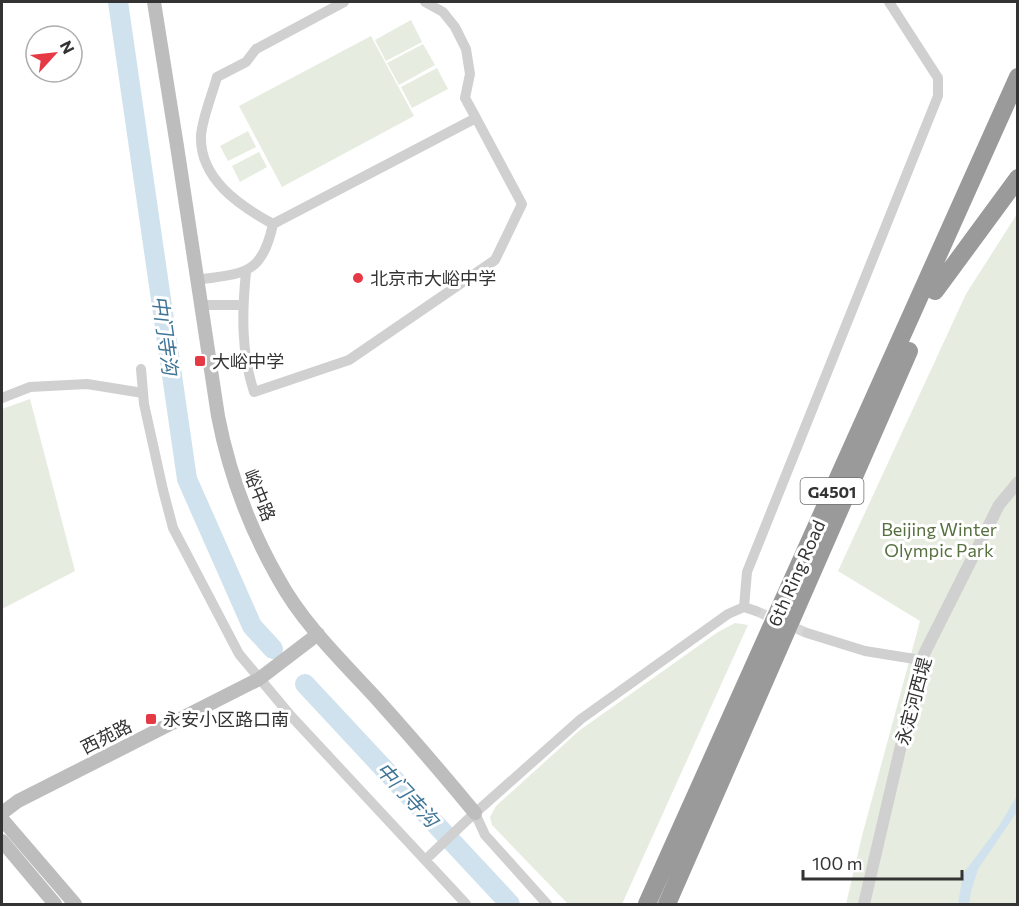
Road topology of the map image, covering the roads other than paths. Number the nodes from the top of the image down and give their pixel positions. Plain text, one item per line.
1 (154, 2) edge
2 (344, 2) edge
3 (425, 2) edge
4 (889, 2) edge
5 (1017, 70) edge
6 (1017, 77) edge
7 (1012, 104) edge
8 (476, 118) junction
9 (1017, 178) edge
10 (273, 224) junction
11 (246, 272) junction
12 (196, 280) junction
13 (935, 291) junction
14 (200, 305) junction
15 (243, 305) junction
16 (141, 369) dead end
17 (143, 393) junction
18 (2, 398) edge
19 (1017, 482) edge
20 (744, 607) junction
21 (756, 611) tunnel mouth
22 (807, 633) tunnel mouth
23 (318, 634) junction
24 (921, 660) junction
25 (259, 678) junction
26 (2, 813) edge
27 (470, 817) junction
28 (2, 819) edge
29 (2, 841) edge
30 (425, 860) junction
31 (55, 904) edge
32 (75, 904) edge
33 (465, 904) edge
34 (547, 904) edge
35 (647, 904) edge
36 (667, 904) edge
37 (864, 904) edge

1 - 12 main road, 峪中路
2 - 10 street
3 - 8 street
4 - 20 street
5 - 7 highway
6 - 7 highway, 6th Ring Road / G4501
7 - 13 highway, 6th Ring Road / G4501
7 - 35 highway, 6th Ring Road / G4501
8 - 10 street
8 - 15 street
9 - 13 highway
10 - 11 street
11 - 12 street
11 - 15 street
12 - 14 main road, 峪中路
13 - 36 highway, 6th Ring Road / G4501
14 - 15 street
14 - 23 main road, 峪中路
16 - 17 street
17 - 18 street
17 - 25 street
19 - 24 street, 永定河西堤
20 - 21 street
20 - 27 street
22 - 24 street
23 - 25 main road, 西苑路
23 - 27 main road, 峪中路
24 - 37 street, 永定河西堤
25 - 26 main road, 西苑路
25 - 30 street
27 - 30 street
27 - 34 street, 峪中路
28 - 32 main road
29 - 31 main road
30 - 33 street

